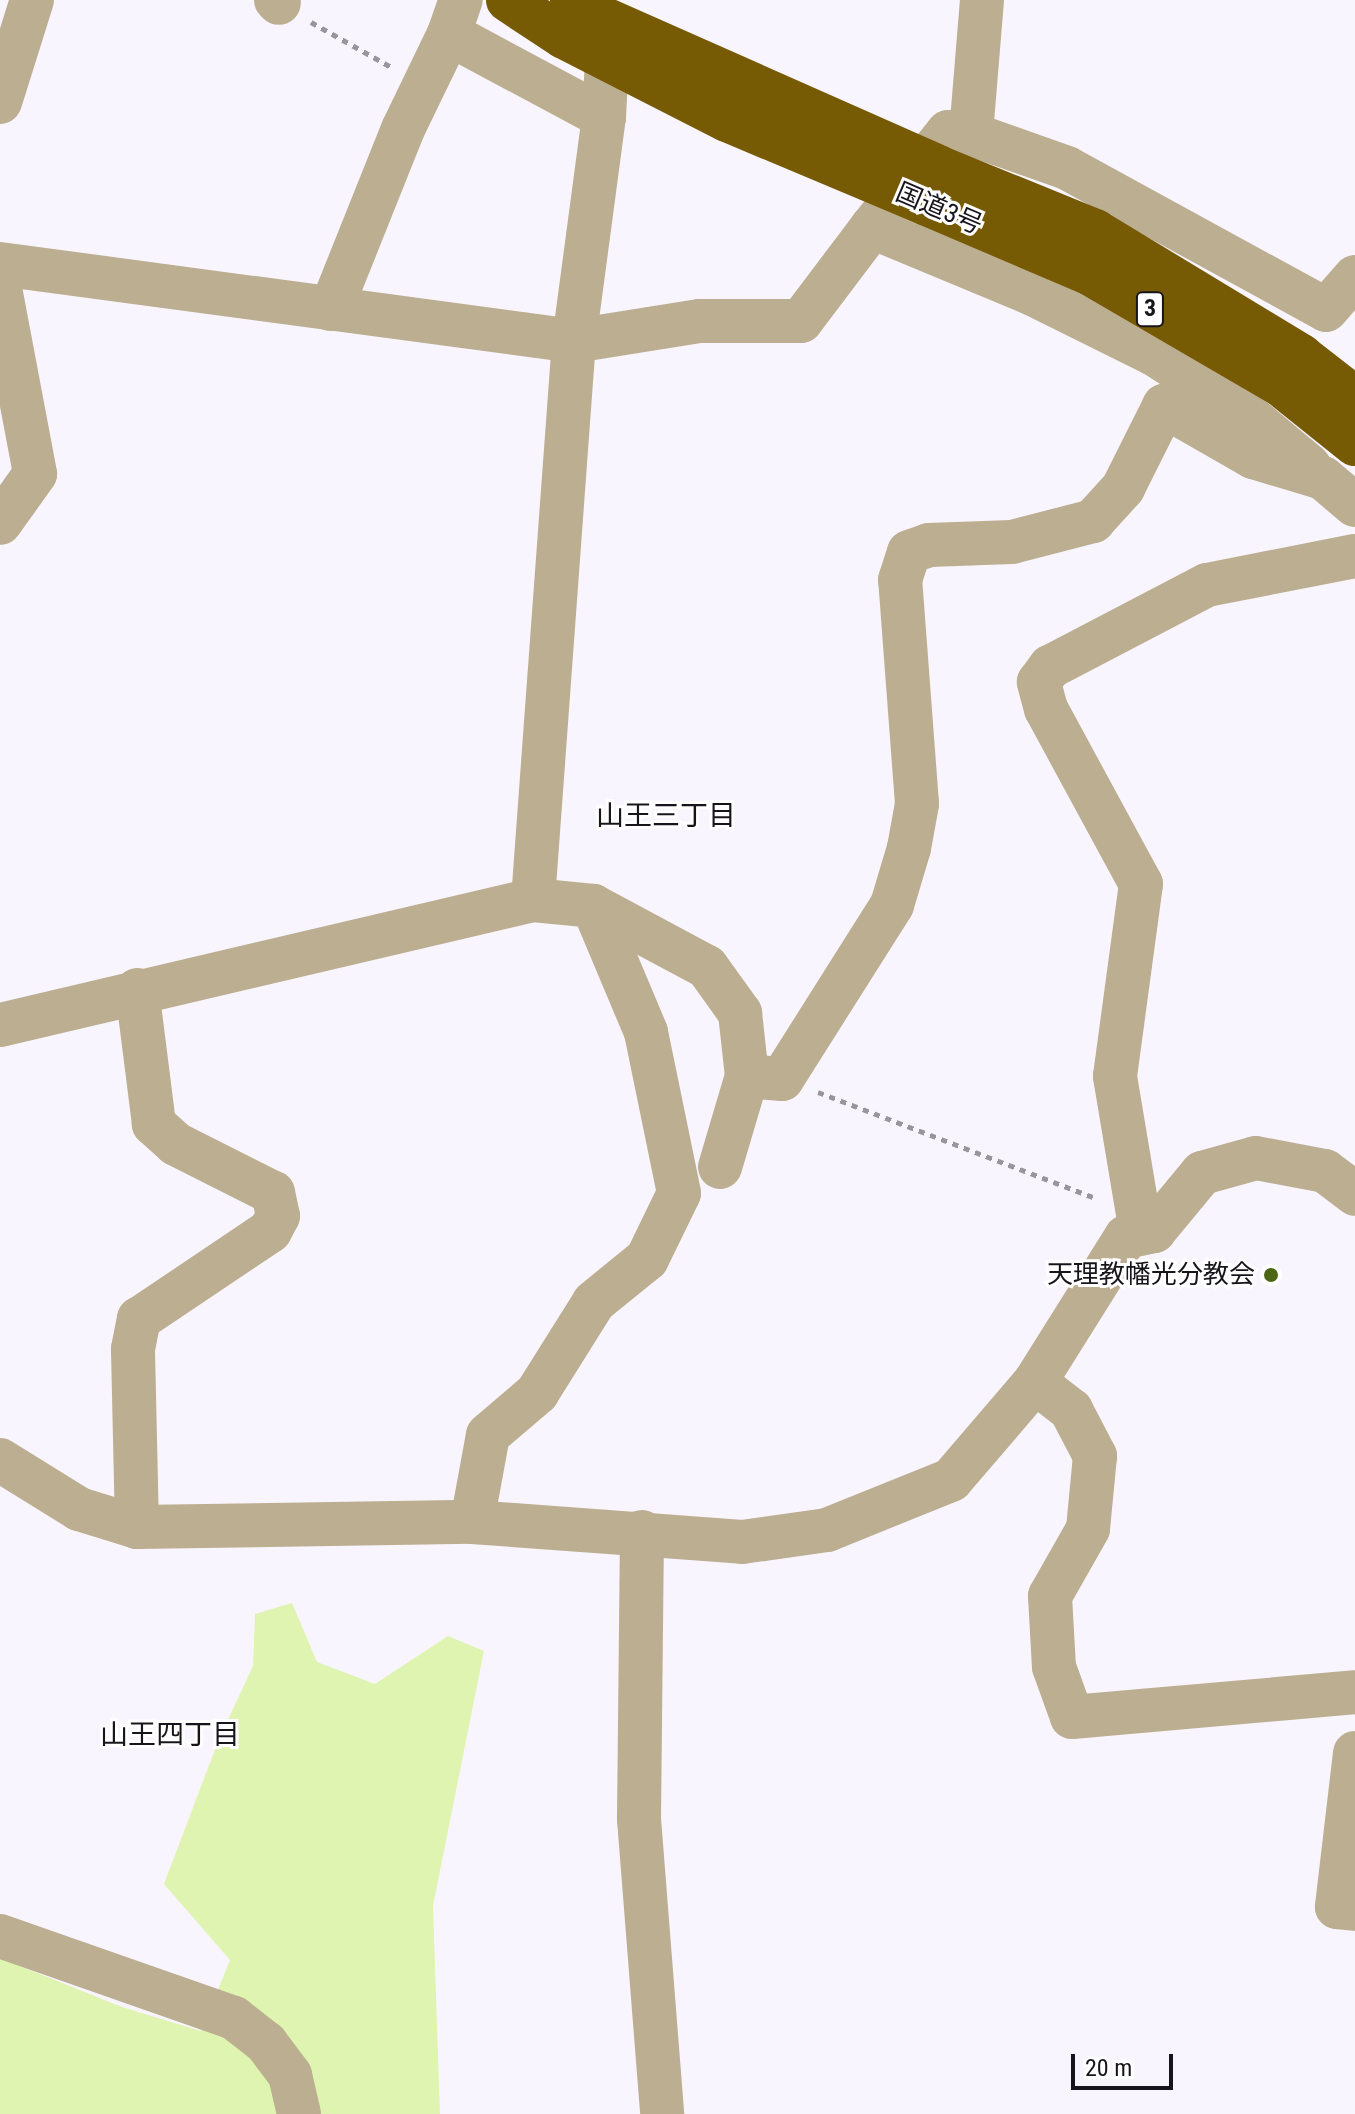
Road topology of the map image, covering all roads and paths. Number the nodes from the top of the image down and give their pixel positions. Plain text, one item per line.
1 (32, 0) edge
2 (508, 0) edge
3 (572, 0) edge
4 (611, 0) edge
5 (982, 0) edge
6 (277, 2) edge
7 (455, 17) edge
8 (414, 78) junction
9 (0, 102) edge
10 (604, 117) junction
11 (971, 134) junction
12 (932, 186) junction
13 (872, 227) junction
14 (0, 264) edge
15 (1355, 277) edge
16 (0, 288) edge
17 (331, 309) junction
18 (574, 341) junction
19 (1355, 398) edge
20 (1355, 444) edge
21 (1339, 492) edge
22 (0, 523) edge
23 (1355, 556) edge
24 (533, 900) junction
25 (593, 906) junction
26 (137, 990) junction
27 (0, 1025) edge
28 (765, 1077) junction
29 (720, 1167) dead end
30 (1355, 1194) edge
31 (1146, 1223) junction
32 (1035, 1382) junction
33 (0, 1460) edge
34 (472, 1522) junction
35 (137, 1527) junction
36 (642, 1532) junction
37 (1355, 1692) edge
38 (1355, 1753) edge
39 (1355, 1909) edge
40 (0, 1936) edge
41 (299, 2114) edge
42 (662, 2114) edge

1 - 9 street
2 - 12 highway, 国道3号 / 3, bridge
3 - 12 highway, 国道3号 / 3, bridge
4 - 10 street
5 - 11 street
6 - 8 path
7 - 8 street
7 - 10 street
8 - 17 street
10 - 18 street
11 - 13 street
11 - 15 street
12 - 19 highway, 国道3号 / 3
12 - 20 highway, 国道3号 / 3
13 - 18 street
13 - 21 street
14 - 17 street
16 - 22 street
17 - 18 street
18 - 24 street
21 - 28 street
23 - 31 street
24 - 25 street
24 - 26 street
25 - 28 street
25 - 34 street
26 - 27 street
26 - 35 street
28 - 29 street
28 - 31 path
30 - 31 street
31 - 32 street
32 - 36 street
32 - 37 street
33 - 35 street
34 - 35 street
34 - 36 street
36 - 42 street
38 - 39 street
40 - 41 street

